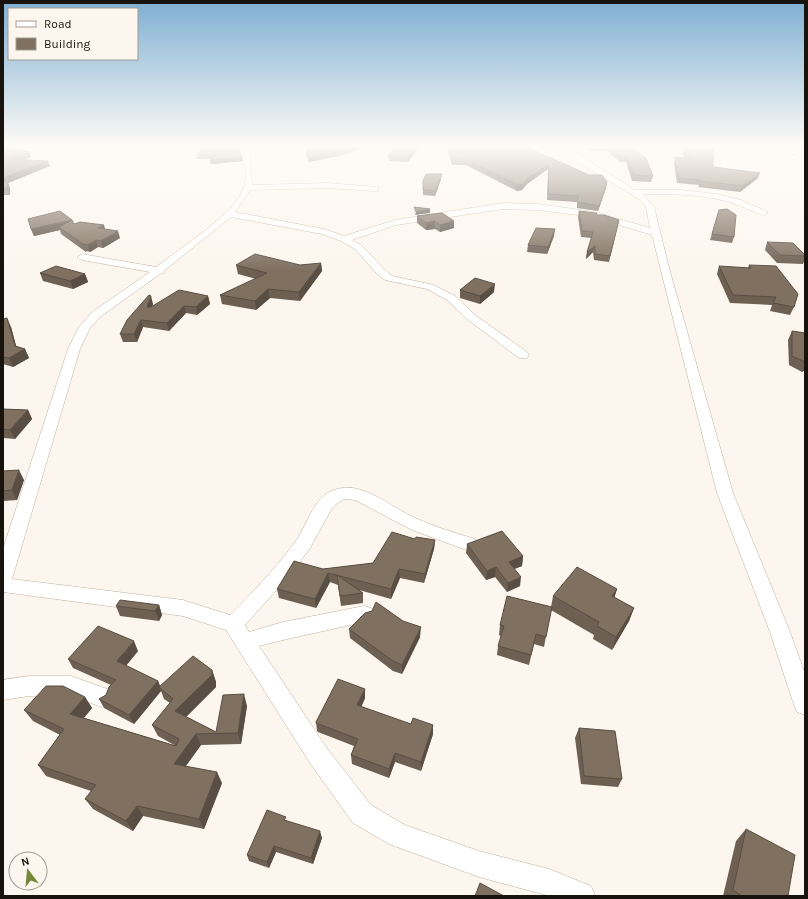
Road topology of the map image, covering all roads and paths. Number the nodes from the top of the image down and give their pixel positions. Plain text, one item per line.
1 (260, 187) edge
2 (361, 187) edge
3 (625, 187) edge
4 (247, 188) joint
5 (375, 189) dead end
6 (633, 192) junction
7 (764, 212) dead end
8 (230, 214) junction
9 (656, 233) junction
10 (344, 239) junction
11 (82, 257) dead end
12 (160, 271) junction
13 (523, 355) dead end
14 (469, 544) edge
15 (3, 578) edge
16 (3, 584) edge
17 (364, 614) edge
18 (238, 633) junction
19 (3, 690) edge
20 (102, 697) edge
21 (805, 705) edge
22 (581, 896) edge

1 - 4 street
2 - 5 street
3 - 6 street
4 - 8 street
6 - 7 street
6 - 9 street
8 - 10 street
8 - 12 street
9 - 10 street
9 - 21 street
10 - 13 street
11 - 12 street
12 - 15 street
14 - 18 street
16 - 18 street
17 - 18 street
18 - 22 street
19 - 20 street

